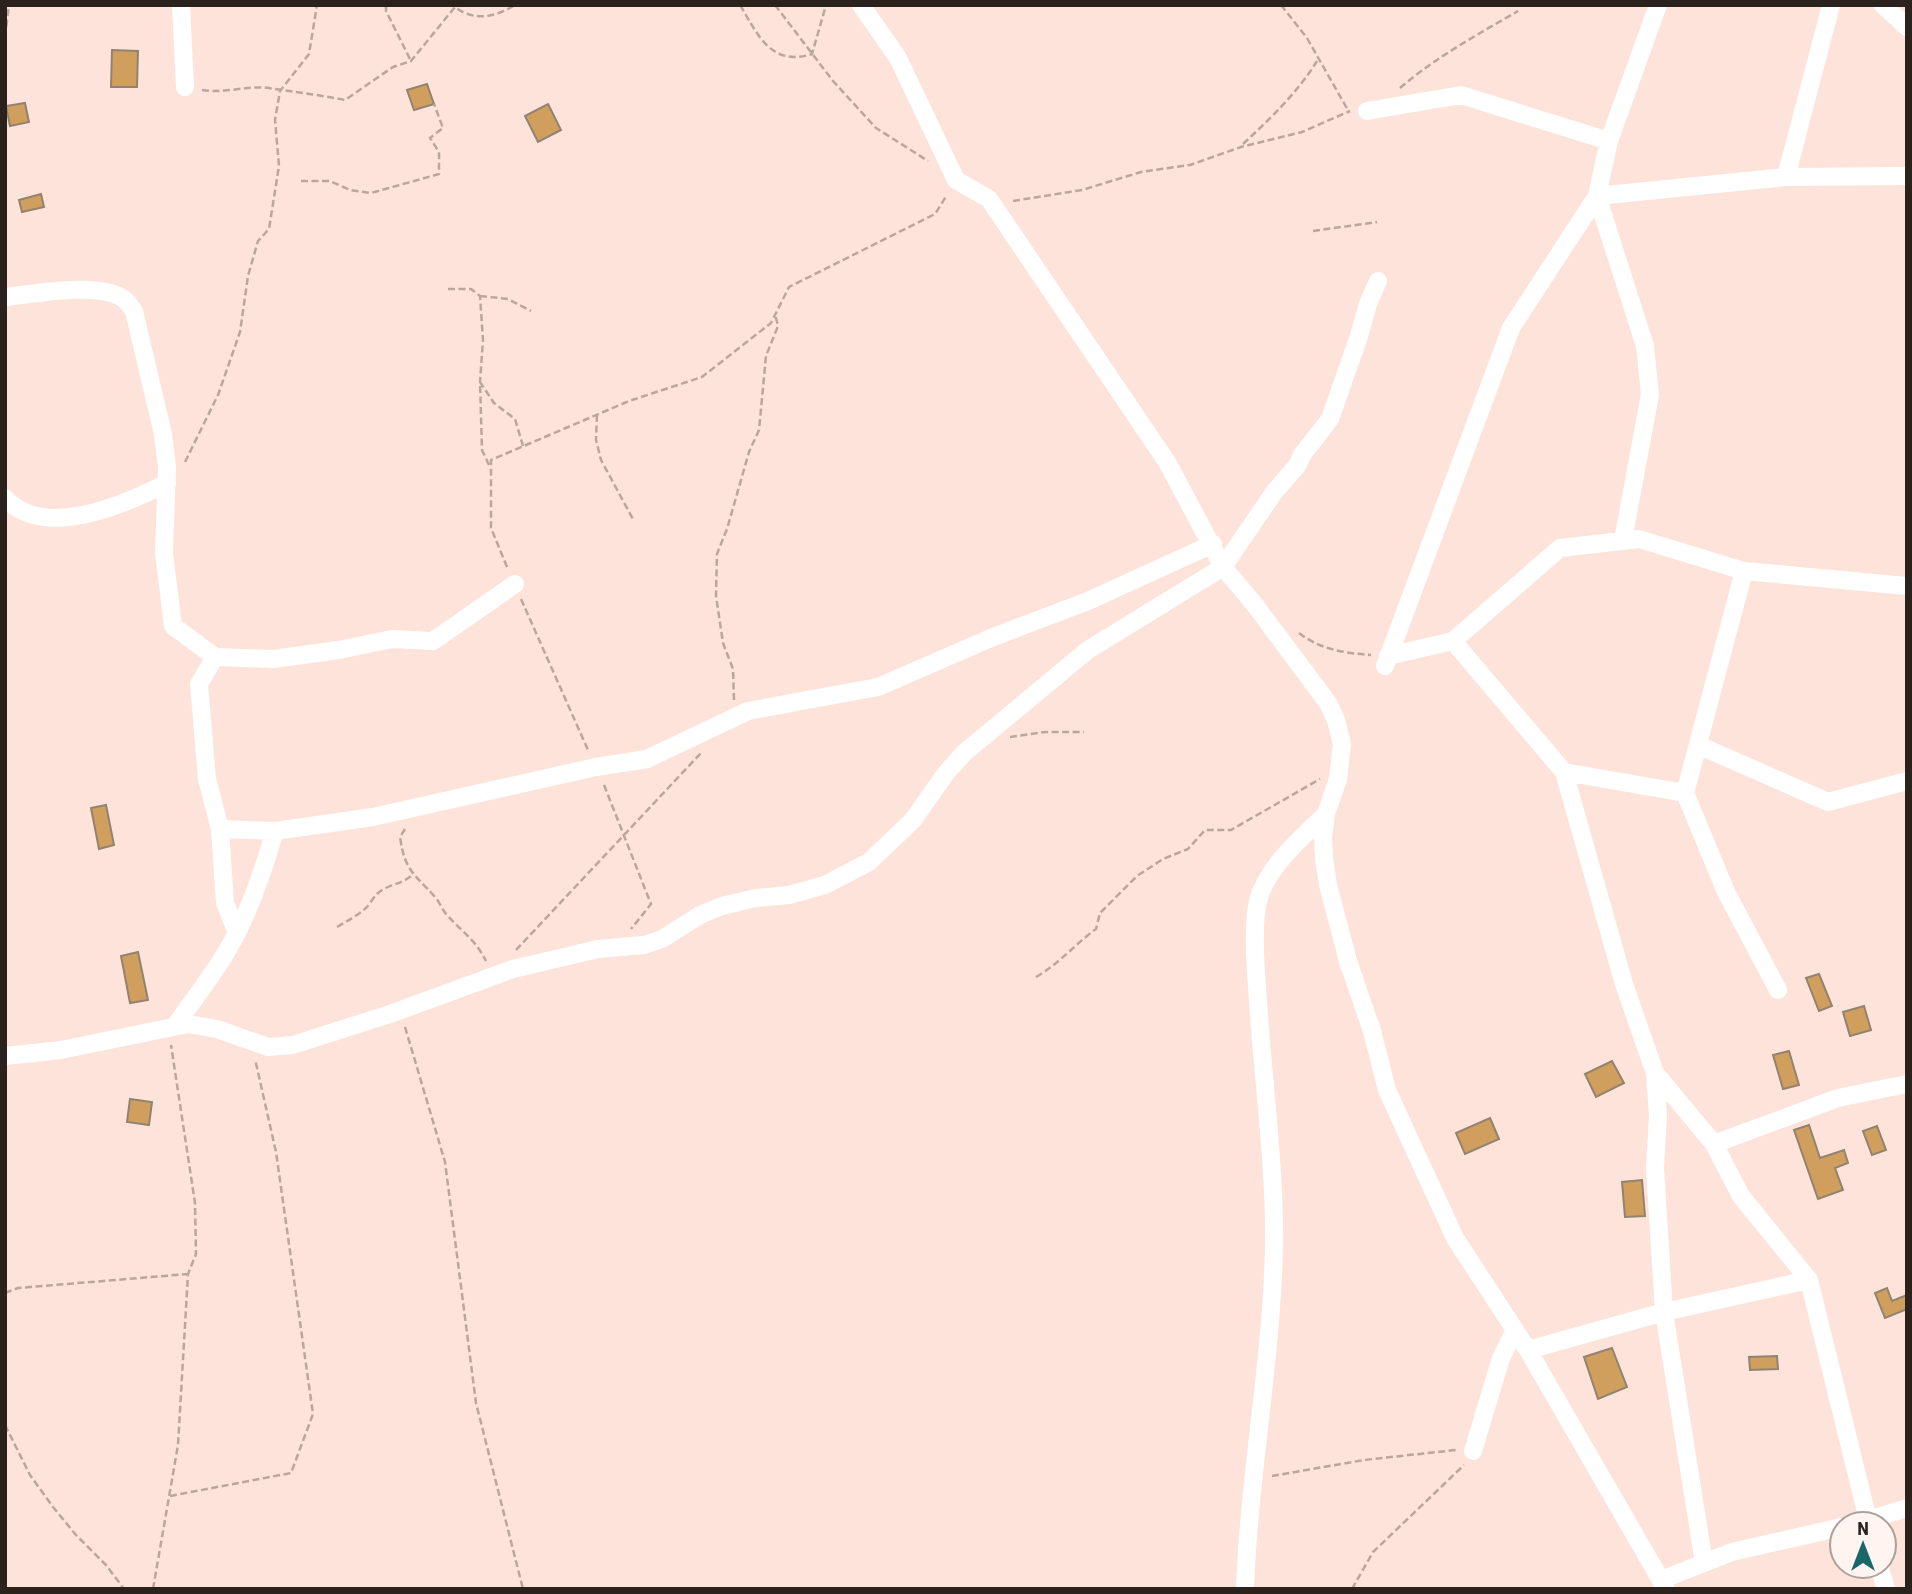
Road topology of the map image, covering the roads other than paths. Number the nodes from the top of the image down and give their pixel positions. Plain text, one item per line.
1 (181, 5) edge
2 (861, 5) edge
3 (1658, 5) edge
4 (1830, 5) edge
5 (1882, 5) edge
6 (1907, 27) edge
7 (185, 87) road end
8 (1358, 110) road end
9 (1609, 141) junction
10 (1907, 176) edge
11 (1786, 177) junction
12 (1597, 196) junction
13 (1378, 281) dead end
14 (5, 297) edge
15 (167, 483) junction
16 (5, 498) edge
17 (1623, 540) junction
18 (1213, 544) junction
19 (1223, 567) junction
20 (1744, 571) junction
21 (514, 584) road end
22 (1907, 586) edge
23 (1453, 641) junction
24 (215, 657) junction
25 (1698, 745) junction
26 (1564, 772) junction
27 (1907, 782) edge
28 (1685, 793) junction
29 (1326, 814) junction
30 (220, 829) junction
31 (275, 831) junction
32 (237, 933) junction
33 (1778, 990) dead end
34 (175, 1026) junction
35 (5, 1056) edge
36 (1655, 1073) junction
37 (1907, 1084) edge
38 (1714, 1143) junction
39 (1810, 1280) junction
40 (1664, 1312) junction
41 (1515, 1329) junction
42 (1528, 1350) junction
43 (1472, 1451) road end
44 (1861, 1510) edge
45 (1828, 1530) edge
46 (1704, 1563) junction
47 (1663, 1584) edge
48 (1245, 1589) edge

1 - 7 street
2 - 18 street
3 - 9 street
4 - 11 street
5 - 6 street
8 - 9 street
9 - 12 street
10 - 11 street
11 - 12 street
12 - 17 street
12 - 23 street
13 - 19 street
14 - 15 street
15 - 16 street
15 - 24 street
17 - 20 street
17 - 23 street
18 - 19 street
18 - 31 street
19 - 29 street
19 - 34 street
20 - 22 street
20 - 25 street
21 - 24 street
23 - 26 street
24 - 30 street
25 - 27 street
25 - 28 street
26 - 28 street
26 - 36 street
28 - 33 street
29 - 41 street
29 - 48 street
30 - 31 street
30 - 32 street
31 - 32 street
32 - 34 street
34 - 35 street
36 - 38 street
36 - 40 street
37 - 38 street
38 - 39 street
39 - 40 street
39 - 44 street
40 - 42 street
40 - 46 street
41 - 42 street
41 - 43 street
42 - 47 street
45 - 46 street
46 - 47 street

